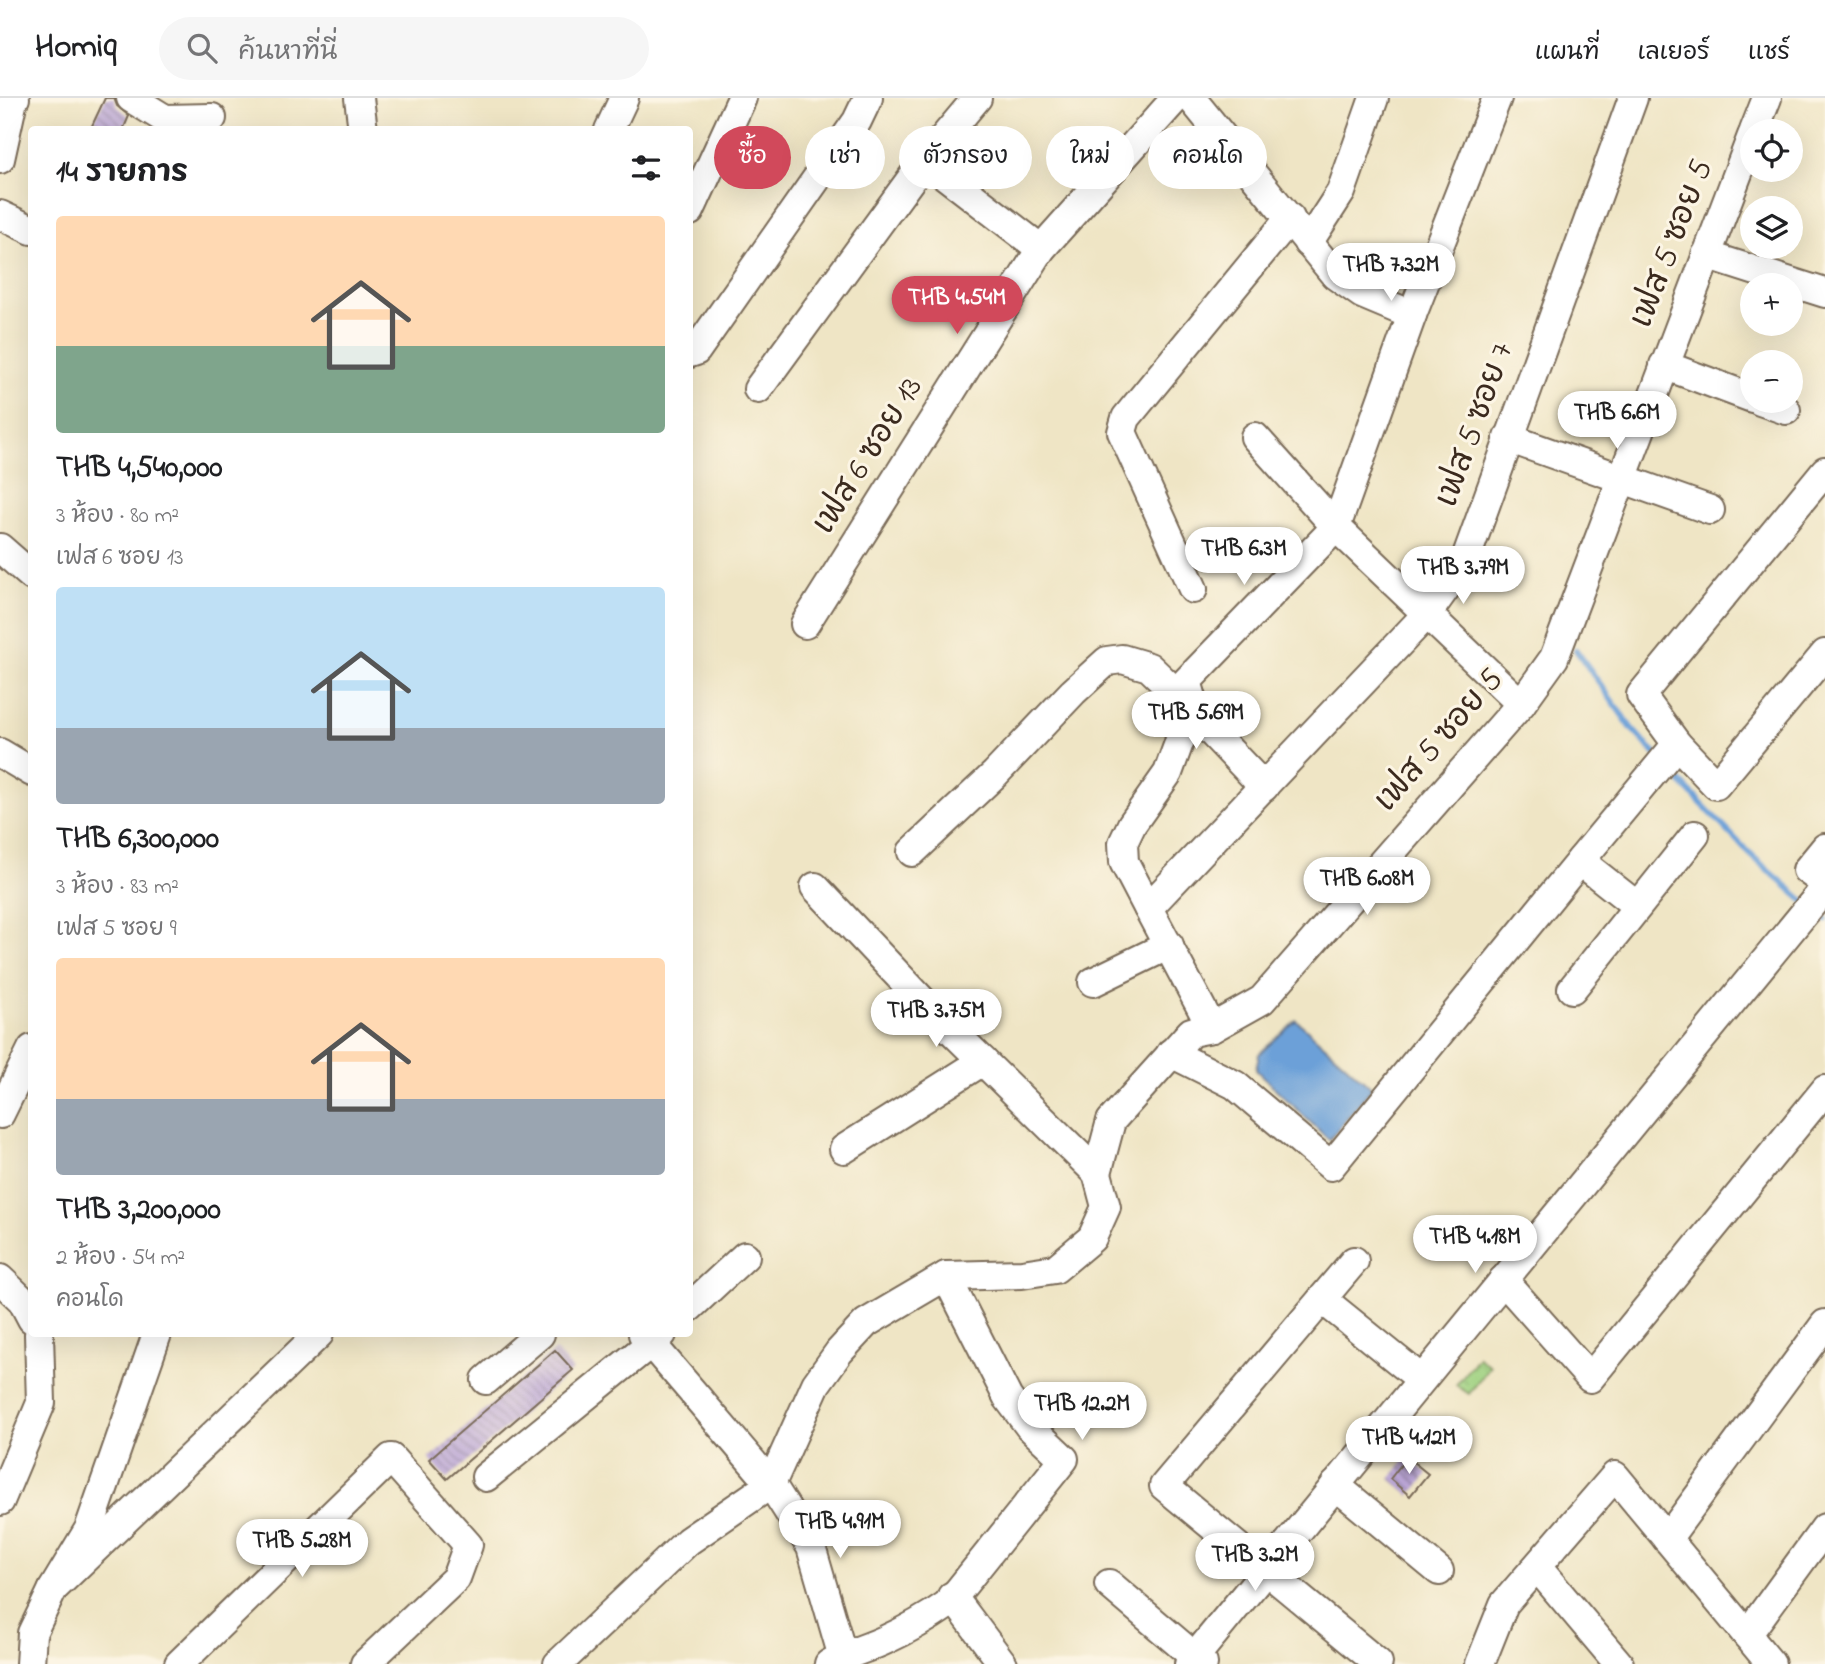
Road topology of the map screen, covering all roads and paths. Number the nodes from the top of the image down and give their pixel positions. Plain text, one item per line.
1 (15, 98) edge
2 (131, 98) edge
3 (359, 98) edge
4 (624, 98) edge
5 (741, 98) edge
6 (868, 98) edge
7 (977, 98) edge
8 (1176, 98) edge
9 (1191, 98) edge
10 (1374, 98) edge
11 (1497, 98) edge
12 (1633, 98) edge
13 (1767, 98) edge
14 (212, 118) dead end
15 (1759, 119) edge
16 (362, 126) edge
17 (611, 126) edge
18 (954, 126) edge
19 (0, 159) edge
20 (1740, 167) edge
21 (904, 189) edge
22 (963, 189) edge
23 (693, 204) edge
24 (0, 215) edge
25 (1290, 218) junction
26 (28, 228) edge
27 (1308, 243) junction
28 (1041, 249) junction
29 (1706, 255) junction
30 (1825, 293) edge
31 (1412, 315) junction
32 (693, 352) edge
33 (1664, 365) junction
34 (758, 389) dead end
35 (1740, 394) edge
36 (1255, 437) dead end
37 (1508, 438) junction
38 (1825, 471) edge
39 (1621, 479) junction
40 (1710, 510) dead end
41 (1336, 527) junction
42 (0, 548) edge
43 (28, 572) edge
44 (1193, 589) dead end
45 (1427, 614) junction
46 (805, 624) dead end
47 (1825, 654) edge
48 (1521, 704) junction
49 (1677, 744) junction
50 (0, 753) edge
51 (28, 770) edge
52 (1264, 787) junction
53 (1695, 835) dead end
54 (1825, 848) edge
55 (912, 852) dead end
56 (1580, 861) junction
57 (815, 887) dead end
58 (1817, 897) edge
59 (1637, 906) junction
60 (1148, 908) junction
61 (1169, 945) junction
62 (1093, 982) dead end
63 (1572, 989) dead end
64 (1212, 1028) junction
65 (1171, 1053) junction
66 (28, 1057) edge
67 (983, 1061) junction
68 (1825, 1090) edge
69 (0, 1114) edge
70 (844, 1149) dead end
71 (1097, 1173) junction
72 (745, 1256) dead end
73 (1354, 1261) dead end
74 (946, 1276) junction
75 (0, 1279) edge
76 (1503, 1280) junction
77 (1322, 1299) junction
78 (693, 1304) edge
79 (28, 1315) edge
80 (1825, 1324) edge
81 (34, 1337) edge
82 (156, 1337) edge
83 (316, 1337) edge
84 (536, 1337) edge
85 (652, 1337) edge
86 (1421, 1379) junction
87 (486, 1380) dead end
88 (486, 1477) dead end
89 (771, 1484) junction
90 (1335, 1485) junction
91 (0, 1501) edge
92 (1825, 1528) edge
93 (1667, 1539) junction
94 (1537, 1567) junction
95 (1265, 1570) junction
96 (1438, 1571) dead end
97 (1110, 1584) dead end
98 (53, 1589) junction
99 (952, 1596) junction
100 (1747, 1635) junction
101 (839, 1661) edge
102 (1196, 1662) edge
103 (30, 1664) edge
104 (179, 1664) edge
105 (365, 1664) edge
106 (558, 1664) edge
107 (1003, 1664) edge
108 (1378, 1664) edge
109 (1480, 1664) edge
110 (1619, 1664) edge
111 (1771, 1664) edge

1 - 19 street
2 - 14 street
3 - 16 street
4 - 17 street
5 - 23 street
6 - 32 street
7 - 18 street
8 - 28 street, เฟส 6 ซอย 13
9 - 25 street
10 - 27 street
11 - 31 street
12 - 37 street, เฟส 5 ซอย 7
13 - 15 street
20 - 29 street, เฟส 5 ซอย 5
21 - 34 street
22 - 28 street
24 - 26 street
25 - 27 street
25 - 44 street
27 - 31 street
28 - 46 street, เฟส 6 ซอย 13
29 - 30 street
29 - 33 street, เฟส 5 ซอย 5
31 - 41 street
33 - 35 street
33 - 39 street, เฟส 5 ซอย 5
36 - 41 street
37 - 39 street
37 - 45 street, เฟส 5 ซอย 7
38 - 49 street
39 - 40 street
39 - 48 street, เฟส 5 ซอย 5
41 - 45 street
41 - 52 street
42 - 43 street
45 - 48 street
45 - 52 street, เฟส 5 ซอย 7
47 - 49 street
48 - 64 street, เฟส 5 ซอย 5
49 - 56 street
50 - 51 street
52 - 60 street, เฟส 5 ซอย 7
53 - 59 street
54 - 58 street
55 - 60 street
56 - 59 street
56 - 65 street
57 - 67 street
58 - 76 street
59 - 63 street
60 - 61 street
61 - 62 street
61 - 64 street
64 - 65 street, เฟส 5 ซอย 5
65 - 71 street, เฟส 5 ซอย 5
66 - 69 street
67 - 70 street
67 - 71 street
68 - 76 street
71 - 74 street, เฟส 5 ซอย 5
72 - 78 street
73 - 77 street
74 - 89 street, เฟส 5 ซอย 5
74 - 99 street
75 - 79 street
76 - 86 street
77 - 86 street
77 - 95 street
80 - 93 street
81 - 91 street
82 - 98 street
83 - 98 street
84 - 87 street
85 - 88 street
85 - 89 street
86 - 90 street
89 - 101 street
89 - 106 street
90 - 95 street
90 - 96 street
92 - 100 street
93 - 94 street
93 - 100 street
94 - 109 street
94 - 110 street
95 - 102 street
95 - 108 street
97 - 102 street
98 - 103 street
99 - 101 street
99 - 107 street
100 - 111 street
104 - 105 street

